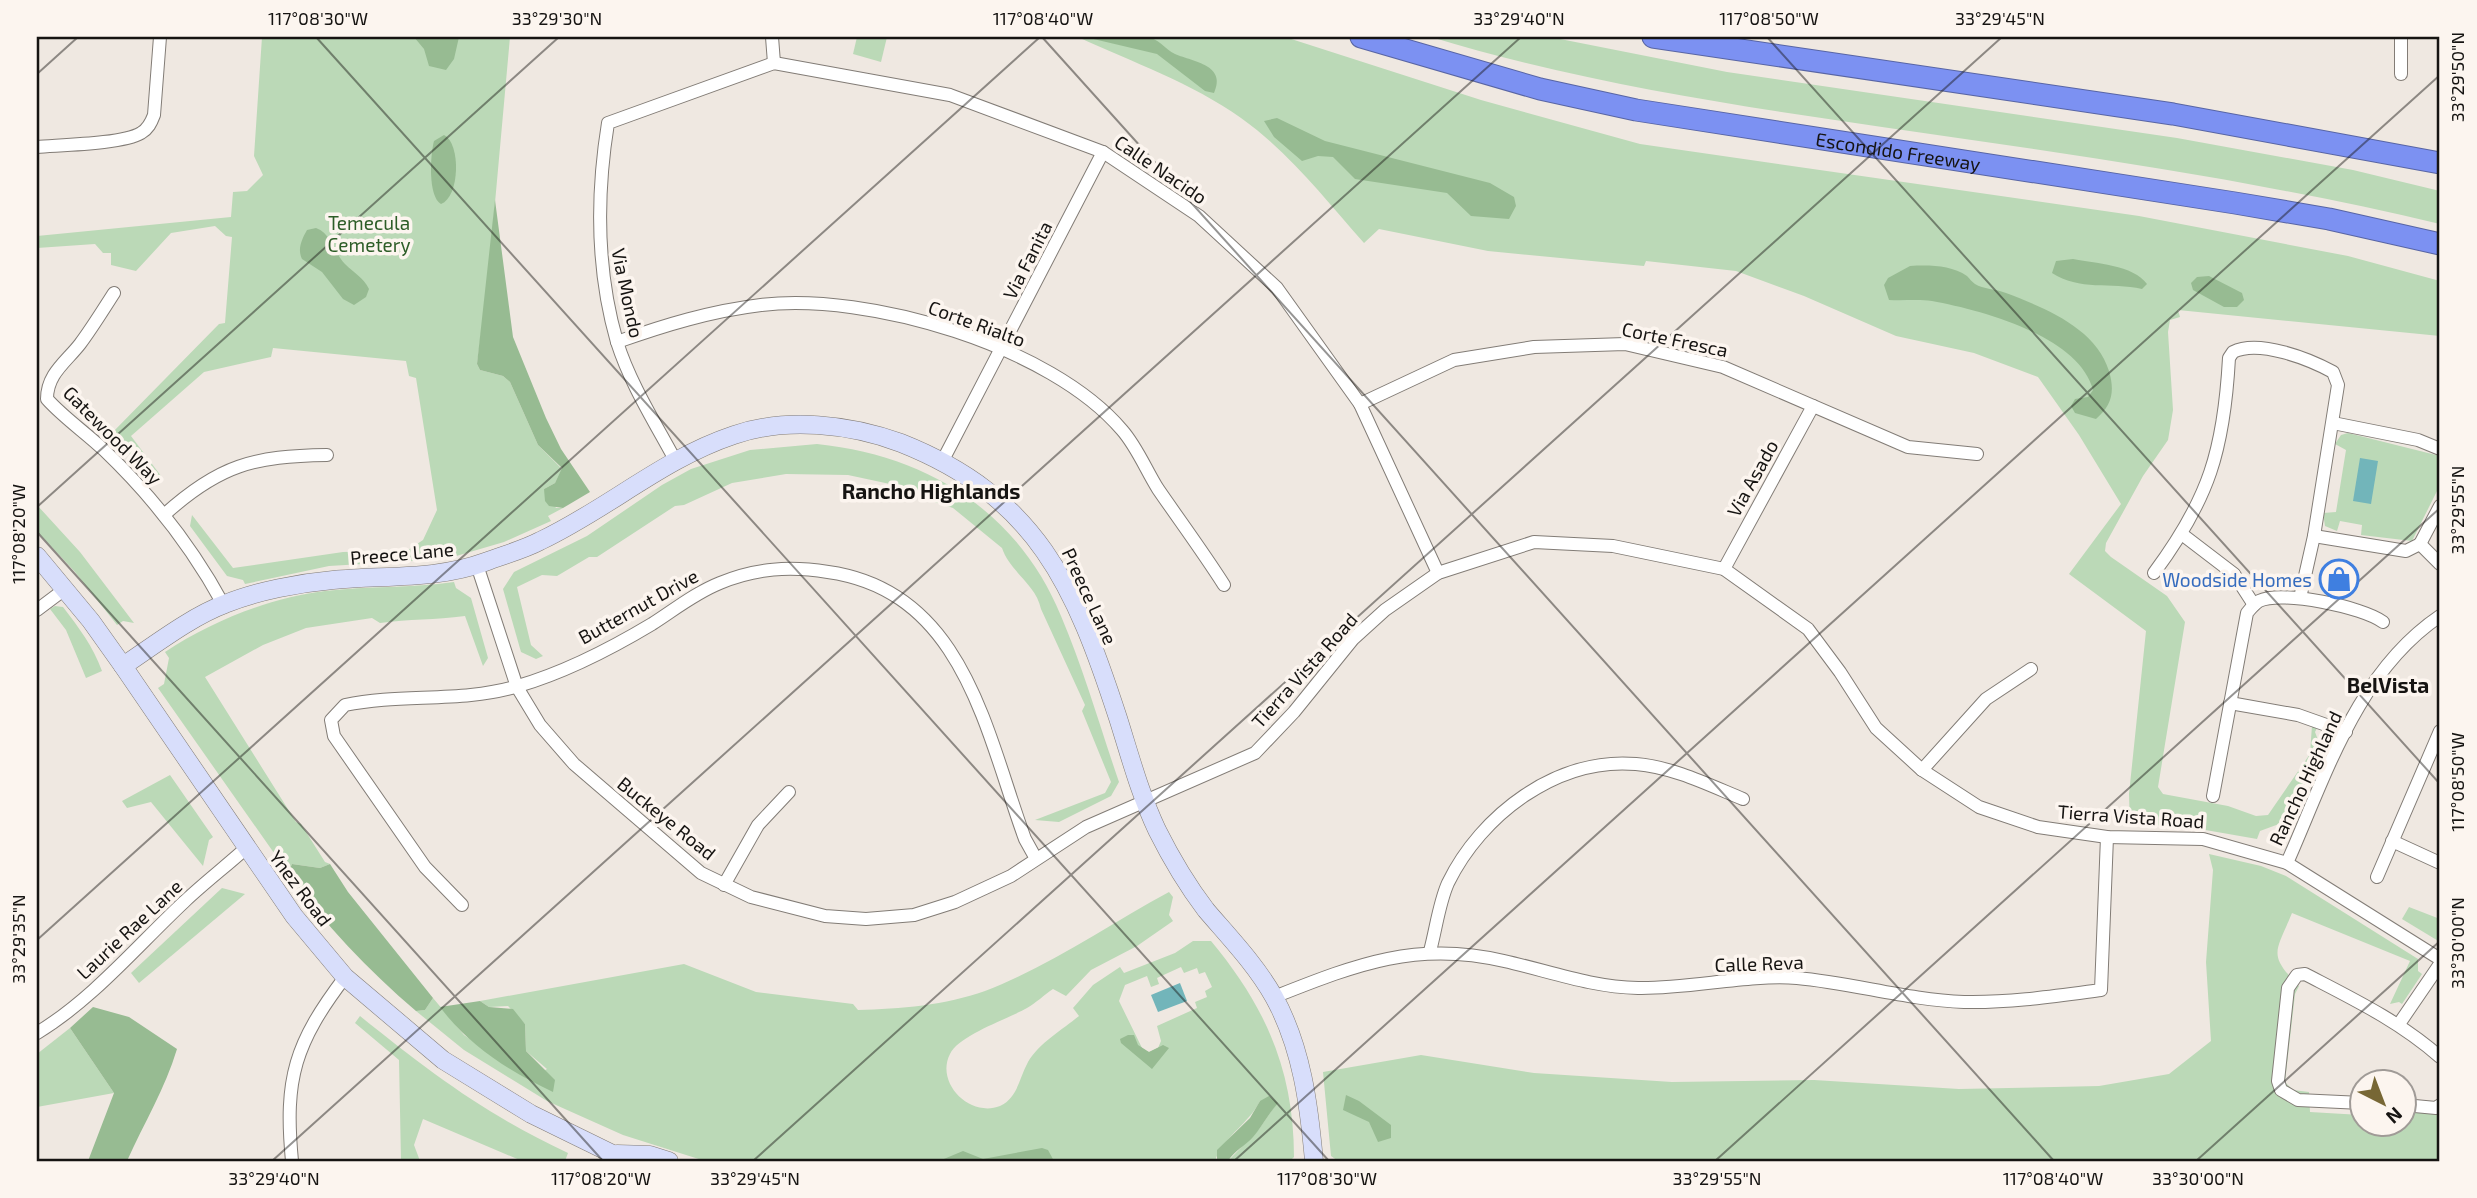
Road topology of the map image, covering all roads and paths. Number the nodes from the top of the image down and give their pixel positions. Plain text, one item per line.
1 (160, 37) edge
2 (772, 37) edge
3 (1361, 37) edge
4 (1653, 37) edge
5 (2401, 37) edge
6 (774, 63) junction
7 (2401, 74) dead end
8 (37, 147) edge
9 (1103, 152) junction
10 (2440, 163) edge
11 (2384, 231) junction
12 (2440, 244) edge
13 (2440, 256) edge
14 (114, 293) dead end
15 (617, 342) junction
16 (1003, 349) junction
17 (1360, 404) junction
18 (1813, 407) junction
19 (2333, 423) junction
20 (2440, 449) edge
21 (327, 454) dead end
22 (1977, 454) dead end
23 (674, 458) junction
24 (943, 460) junction
25 (2440, 506) edge
26 (164, 515) junction
27 (2183, 535) junction
28 (2314, 536) junction
29 (2420, 544) junction
30 (37, 556) edge
31 (2440, 564) edge
32 (477, 565) junction
33 (1724, 569) junction
34 (1438, 573) junction
35 (2154, 573) dead end
36 (1224, 585) dead end
37 (65, 589) junction
38 (2300, 598) junction
39 (223, 604) junction
40 (2253, 605) junction
41 (37, 610) edge
42 (2440, 616) edge
43 (2383, 622) dead end
44 (123, 666) junction
45 (2031, 669) dead end
46 (517, 687) junction
47 (2230, 703) junction
48 (2440, 731) edge
49 (2346, 732) junction
50 (1922, 770) junction
51 (789, 792) dead end
52 (2213, 796) dead end
53 (1743, 799) dead end
54 (1144, 803) junction
55 (2107, 837) junction
56 (2392, 841) junction
57 (245, 849) junction
58 (1035, 857) junction
59 (2287, 863) junction
60 (2440, 863) edge
61 (2377, 877) dead end
62 (724, 885) junction
63 (461, 905) dead end
64 (1430, 951) junction
65 (2440, 961) edge
66 (345, 976) junction
67 (1274, 997) junction
68 (2399, 1024) junction
69 (37, 1033) edge
70 (2440, 1057) edge
71 (2348, 1102) edge
72 (2440, 1105) edge
73 (2418, 1106) edge
74 (617, 1160) edge
75 (291, 1161) edge
76 (669, 1161) edge
77 (1314, 1161) edge

1 - 8 street
2 - 6 street
3 - 11 highway, Escondido Freeway
4 - 10 highway
5 - 7 street
6 - 9 street, Calle Nacido
6 - 15 street, Via Mondo
9 - 16 street, Via Fanita
9 - 17 street, Calle Nacido
11 - 12 highway, Escondido Freeway
11 - 13 highway
14 - 26 street, Gatewood Way
15 - 16 street, Corte Rialto
15 - 23 street, Via Mondo
16 - 24 street, Via Fanita
16 - 36 street, Corte Rialto
17 - 18 street, Corte Fresca
17 - 34 street, Calle Nacido
18 - 22 street, Corte Fresca
18 - 33 street, Via Asado
19 - 20 street
19 - 27 street
19 - 28 street
21 - 26 street
23 - 24 street, Preece Lane
23 - 32 street, Preece Lane
24 - 54 street, Preece Lane
25 - 29 street
26 - 39 street, Gatewood Way
27 - 35 street
27 - 40 street
28 - 29 street
28 - 38 street
29 - 31 street
30 - 37 street, Ynez Road
32 - 39 street, Preece Lane
32 - 46 street, Buckeye Road
33 - 34 street, Tierra Vista Road
33 - 50 street, Tierra Vista Road
34 - 54 street, Tierra Vista Road
37 - 41 street
37 - 44 street, Ynez Road
38 - 40 street
38 - 43 street
39 - 44 street, Preece Lane
40 - 47 street
42 - 49 street, Rancho Highland
44 - 57 street, Ynez Road
45 - 50 street
46 - 58 street, Butternut Drive
46 - 62 street, Buckeye Road
46 - 63 street, Butternut Drive
47 - 49 street
47 - 52 street
48 - 56 street
49 - 59 street, Rancho Highland
50 - 55 street, Tierra Vista Road
51 - 62 street
53 - 64 street
54 - 58 street, Buckeye Road
54 - 67 street, Preece Lane
55 - 59 street, Tierra Vista Road
55 - 64 street, Calle Reva
56 - 60 street
56 - 61 street
57 - 66 street, Ynez Road
57 - 69 street, Laurie Rae Lane
58 - 62 street, Buckeye Road
59 - 65 street, Tierra Vista Road
64 - 67 street, Calle Reva
65 - 68 street
66 - 74 street, Ynez Road
66 - 75 street
67 - 77 street, Preece Lane
68 - 70 street
68 - 71 street
72 - 73 street
74 - 76 street, Ynez Road

